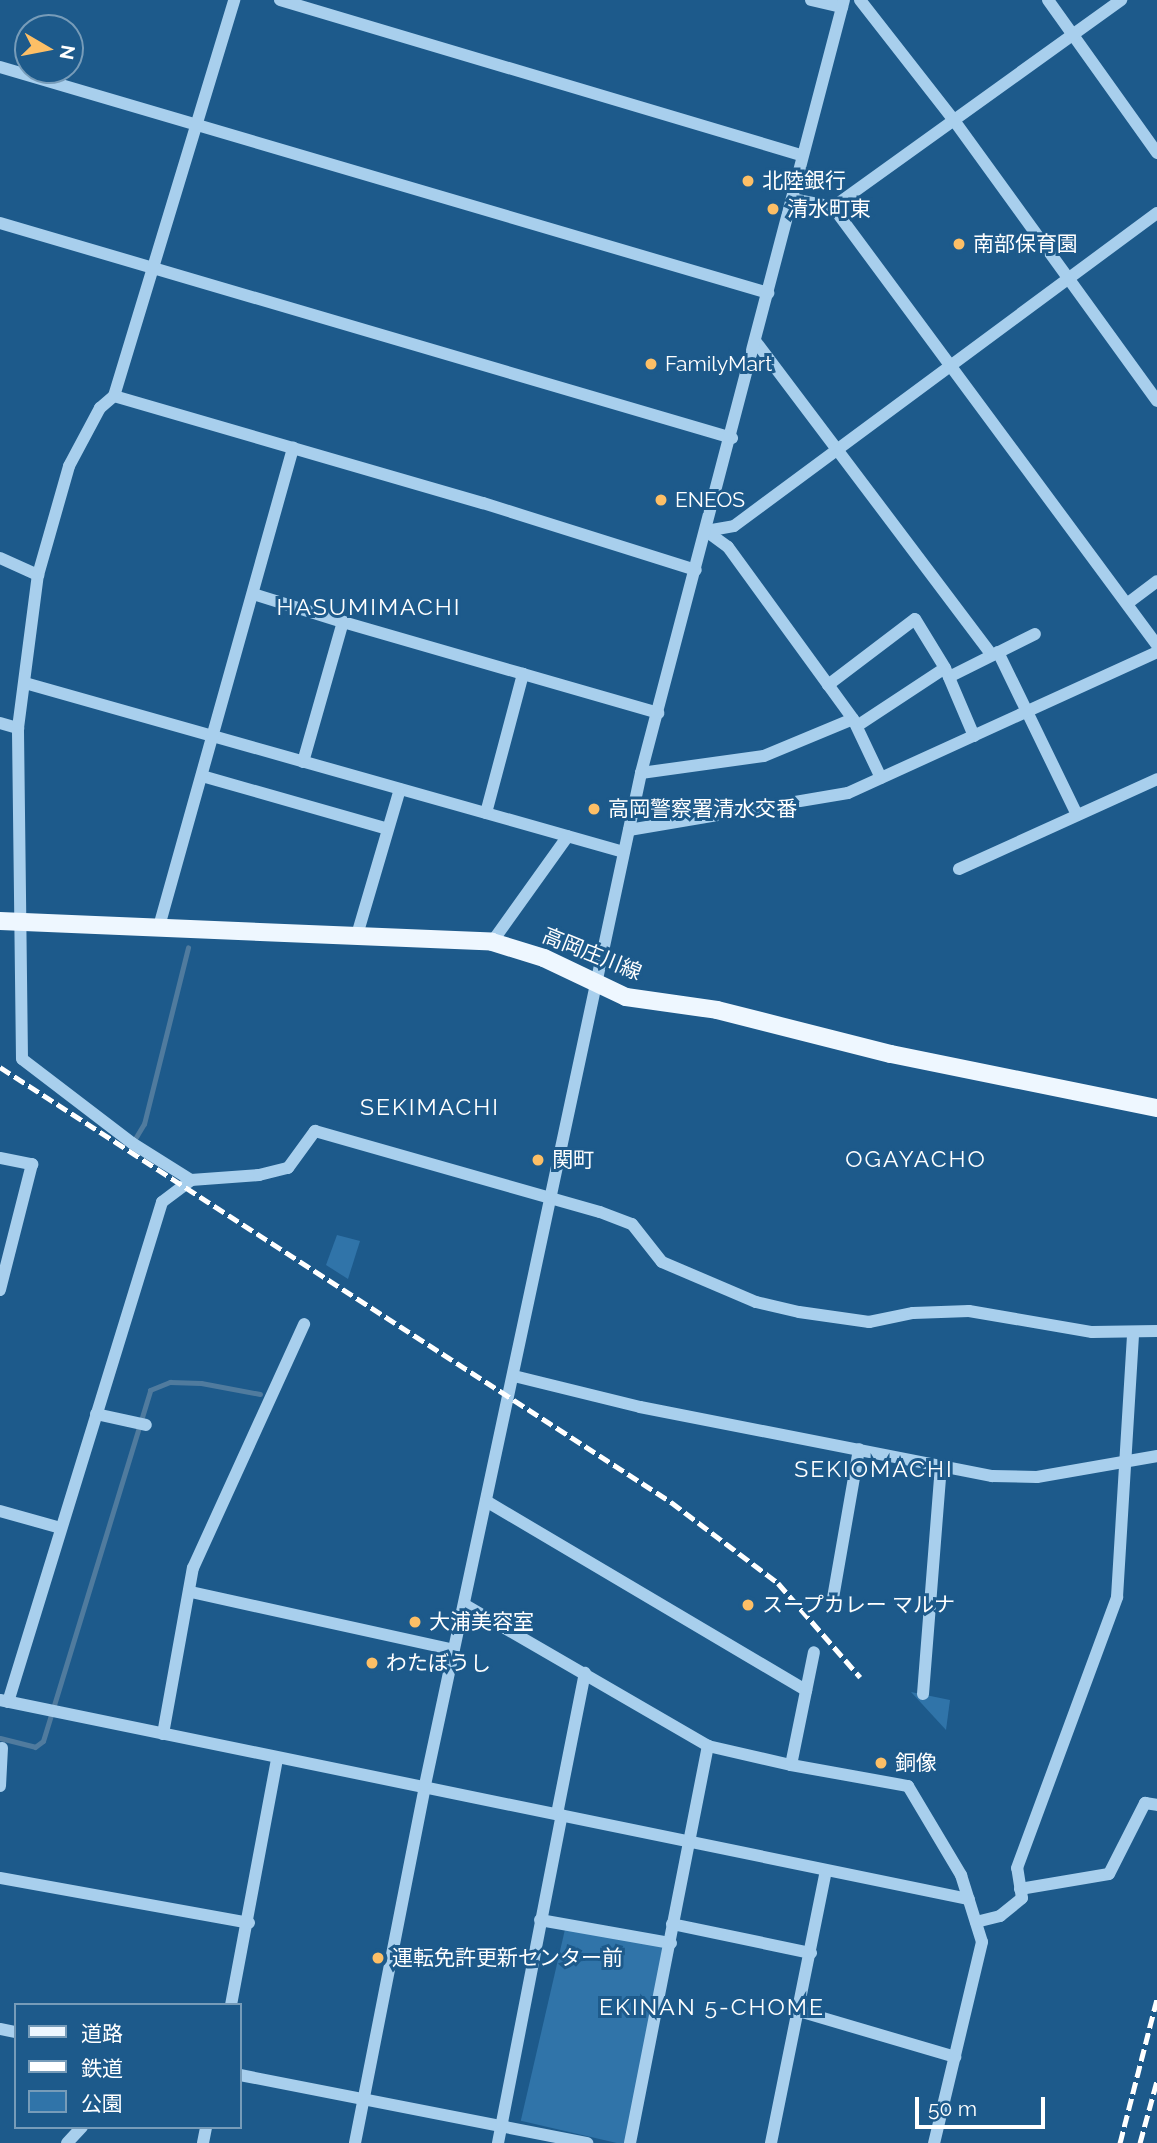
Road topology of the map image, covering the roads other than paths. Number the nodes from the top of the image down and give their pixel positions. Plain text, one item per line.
1 (234, 0) edge
2 (280, 0) edge
3 (811, 0) edge
4 (860, 0) edge
5 (1048, 0) edge
6 (1121, 0) edge
7 (843, 4) edge
8 (1074, 33) junction
9 (0, 67) edge
10 (953, 119) junction
11 (197, 124) junction
12 (1157, 153) edge
13 (801, 155) junction
14 (792, 199) junction
15 (833, 207) junction
16 (1157, 213) edge
17 (0, 223) edge
18 (153, 267) junction
19 (1068, 275) junction
20 (768, 293) junction
21 (756, 342) junction
22 (950, 363) junction
23 (114, 396) junction
24 (1157, 401) edge
25 (732, 438) junction
26 (293, 448) junction
27 (834, 450) junction
28 (706, 531) junction
29 (0, 558) edge
30 (696, 570) junction
31 (38, 575) junction
32 (1157, 581) edge
33 (253, 594) junction
34 (1128, 603) junction
35 (343, 622) junction
36 (1035, 634) dead end
37 (1157, 645) edge
38 (1157, 652) edge
39 (995, 654) junction
40 (947, 673) junction
41 (523, 674) junction
42 (25, 683) junction
43 (828, 685) junction
44 (1028, 711) junction
45 (658, 713) junction
46 (0, 723) edge
47 (855, 723) junction
48 (18, 728) junction
49 (212, 734) junction
50 (974, 736) junction
51 (303, 762) junction
52 (641, 773) junction
53 (202, 776) junction
54 (881, 778) junction
55 (1157, 779) edge
56 (400, 789) junction
57 (485, 813) junction
58 (1077, 815) junction
59 (388, 829) junction
60 (629, 830) junction
61 (568, 836) junction
62 (624, 852) junction
63 (959, 869) dead end
64 (0, 921) edge
65 (21, 925) junction
66 (159, 930) junction
67 (357, 935) junction
68 (492, 942) junction
69 (597, 985) junction
70 (1157, 1108) edge
71 (0, 1158) edge
72 (191, 1180) junction
73 (553, 1198) junction
74 (0, 1290) edge
75 (304, 1324) dead end
76 (1157, 1331) edge
77 (1133, 1334) junction
78 (514, 1376) junction
79 (96, 1414) junction
80 (146, 1424) dead end
81 (859, 1449) junction
82 (1157, 1456) edge
83 (1128, 1461) junction
84 (941, 1465) junction
85 (486, 1502) junction
86 (0, 1511) edge
87 (61, 1528) junction
88 (191, 1592) junction
89 (833, 1598) dead end
90 (465, 1605) junction
91 (454, 1650) junction
92 (814, 1652) dead end
93 (585, 1673) junction
94 (806, 1690) junction
95 (923, 1694) dead end
96 (4, 1700) edge
97 (163, 1734) junction
98 (708, 1746) junction
99 (2, 1748) dead end
100 (277, 1760) junction
101 (791, 1765) junction
102 (425, 1785) junction
103 (0, 1786) edge
104 (1157, 1805) edge
105 (559, 1815) junction
106 (688, 1839) junction
107 (827, 1871) junction
108 (0, 1878) edge
109 (1020, 1889) junction
110 (969, 1899) junction
111 (540, 1920) junction
112 (976, 1922) junction
113 (249, 1923) junction
114 (672, 1924) junction
115 (671, 1944) junction
116 (811, 1953) junction
117 (231, 2003) edge
118 (799, 2011) junction
119 (956, 2057) junction
120 (242, 2075) edge
121 (364, 2101) junction
122 (501, 2127) junction
123 (80, 2129) edge
124 (68, 2143) edge
125 (355, 2143) edge
126 (498, 2143) edge
127 (587, 2143) edge
128 (630, 2143) edge
129 (771, 2143) edge
130 (934, 2143) edge

1 - 11 street
2 - 13 street
3 - 7 street
4 - 10 street
5 - 8 street
6 - 8 street
7 - 13 street
8 - 10 street
8 - 12 street
9 - 11 street
10 - 15 street
10 - 19 street
11 - 18 street
11 - 20 street
13 - 14 street
14 - 15 street
14 - 20 street
15 - 22 street
16 - 19 street
17 - 18 street
18 - 23 street
18 - 25 street
19 - 22 street
19 - 24 street
20 - 21 street
21 - 25 street
21 - 27 street
22 - 27 street
22 - 34 street
23 - 26 street
23 - 31 street
25 - 28 street
26 - 30 street
26 - 33 street
27 - 28 street
27 - 39 street
28 - 30 street
28 - 43 street
29 - 31 street
30 - 45 street
31 - 42 street
32 - 34 street
33 - 35 street
33 - 49 street
34 - 37 street
35 - 41 street
35 - 51 street
36 - 39 street
38 - 44 street
39 - 40 street
39 - 44 street
40 - 43 street
40 - 47 street
40 - 50 street
41 - 45 street
41 - 57 street
42 - 48 street
42 - 49 street
43 - 47 street
44 - 50 street
44 - 58 street
45 - 52 street
46 - 48 street
47 - 52 street
47 - 54 street
48 - 65 street
49 - 51 street
49 - 53 street
50 - 54 street
51 - 56 street
52 - 60 street
53 - 59 street
53 - 66 street
54 - 60 street
55 - 58 street
56 - 57 street
56 - 59 street
57 - 61 street
58 - 63 street
59 - 67 street
60 - 62 street
61 - 62 street
61 - 68 street
62 - 69 street
64 - 65 main road, 高岡庄川線
65 - 66 main road, 高岡庄川線
65 - 72 street
66 - 67 main road, 高岡庄川線
67 - 68 main road, 高岡庄川線
68 - 69 main road, 高岡庄川線
69 - 70 main road, 高岡庄川線
69 - 73 street
71 - 74 street
72 - 73 street
72 - 79 street
73 - 77 street
73 - 78 street
75 - 88 street
76 - 77 street
77 - 83 street
78 - 81 street
78 - 85 street
79 - 80 street
79 - 87 street
81 - 84 street
81 - 89 street
82 - 83 street
83 - 84 street
83 - 109 street
84 - 95 street
85 - 90 street
85 - 94 street
86 - 87 street
87 - 96 street
88 - 91 street
88 - 97 street
90 - 91 street
90 - 93 street
91 - 102 street
92 - 94 street
93 - 98 street
93 - 105 street
94 - 101 street
96 - 97 street
97 - 100 street
98 - 101 street
98 - 106 street
99 - 103 street
100 - 102 street
100 - 113 street
101 - 110 street
102 - 105 street
102 - 121 street
104 - 109 street
105 - 106 street
105 - 111 street
106 - 107 street
106 - 114 street
107 - 110 street
107 - 116 street
108 - 113 street
109 - 112 street
110 - 112 street
111 - 115 street
111 - 122 street
112 - 119 street
113 - 117 street
114 - 115 street
114 - 116 street
115 - 128 street
116 - 118 street
118 - 119 street
118 - 129 street
119 - 130 street
120 - 121 street
121 - 122 street
121 - 125 street
122 - 126 street
122 - 127 street
123 - 124 street

